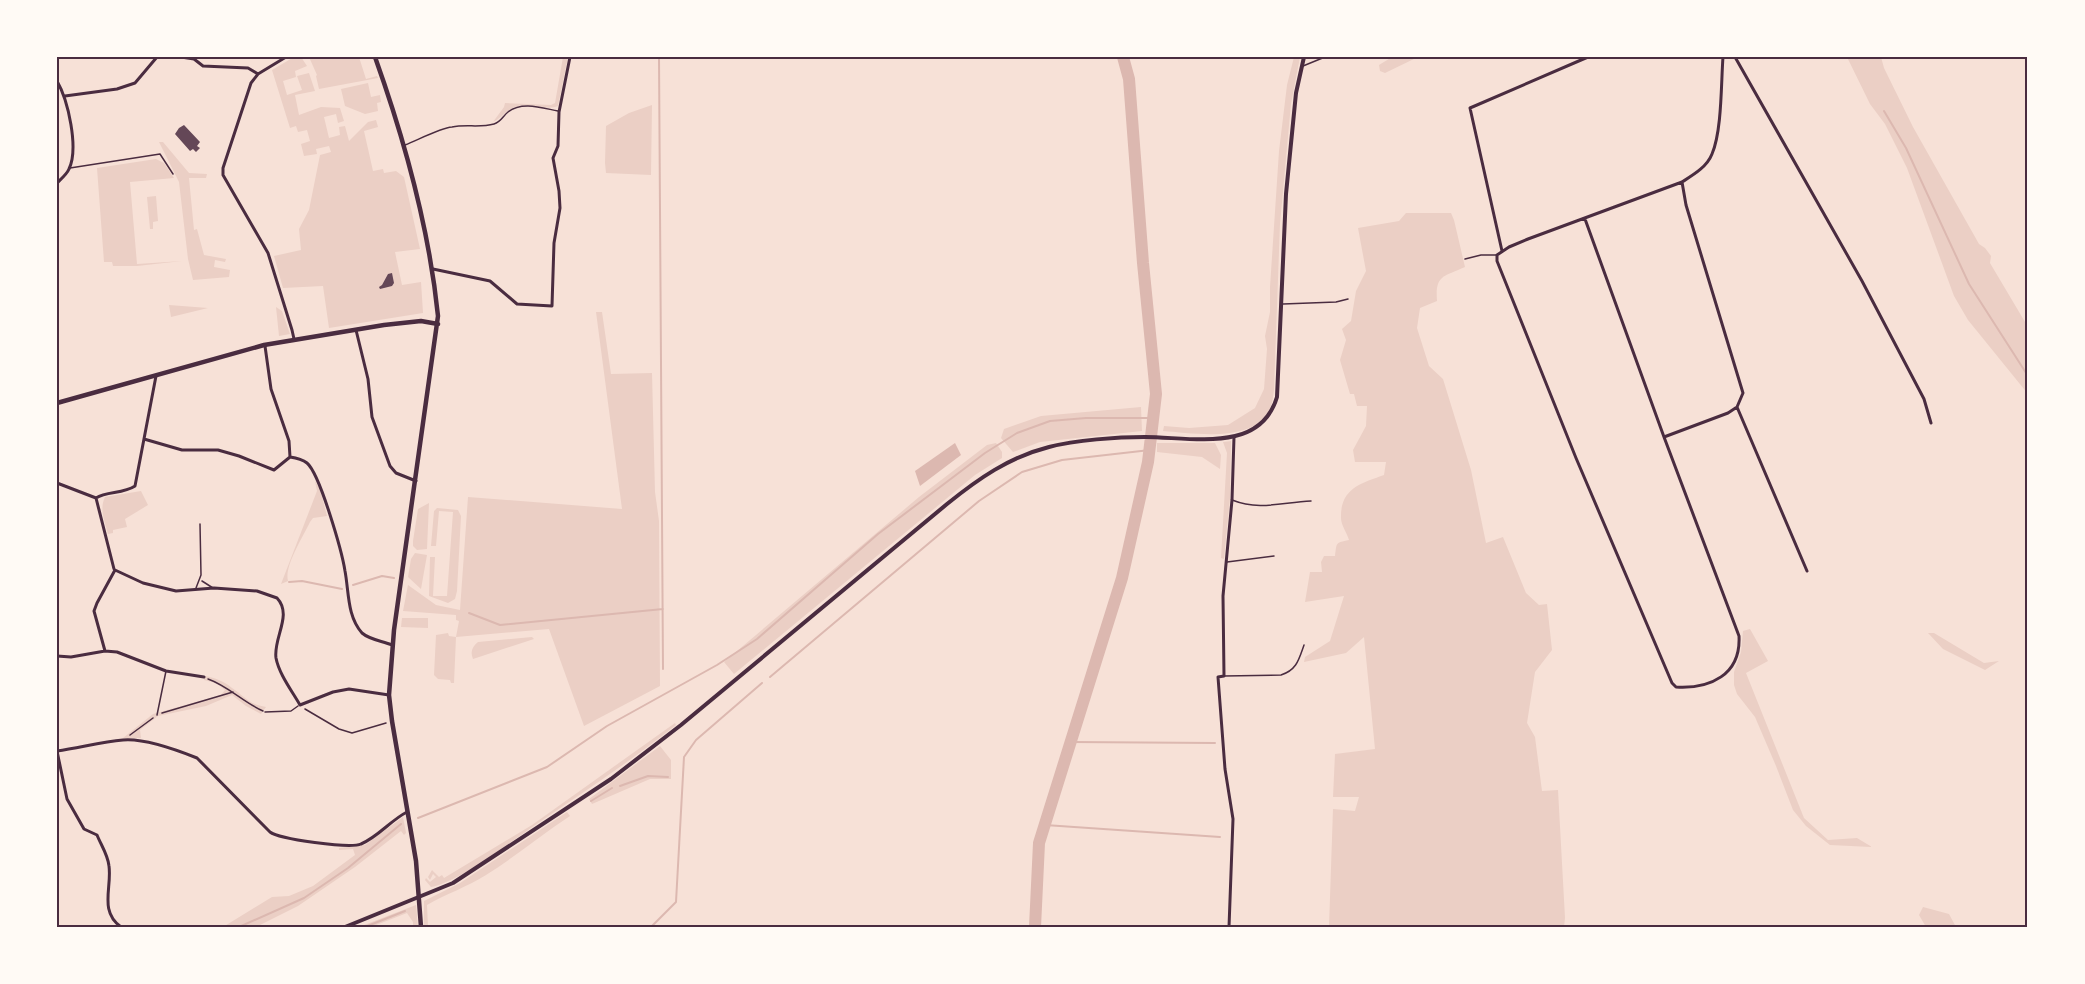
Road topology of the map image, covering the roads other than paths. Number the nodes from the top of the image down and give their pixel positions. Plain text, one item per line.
1 (157, 57) edge
2 (181, 57) edge
3 (286, 57) edge
4 (375, 57) edge
5 (570, 57) edge
6 (1304, 57) edge
7 (1324, 57) edge
8 (1588, 57) edge
9 (1723, 57) edge
10 (1735, 57) edge
11 (1301, 67) junction
12 (258, 74) junction
13 (57, 81) edge
14 (65, 96) junction
15 (559, 112) junction
16 (404, 146) junction
17 (69, 168) junction
18 (173, 174) dead end
19 (1682, 182) junction
20 (57, 183) edge
21 (1585, 219) junction
22 (1502, 251) junction
23 (1497, 255) junction
24 (1465, 258) dead end
25 (433, 269) junction
26 (1348, 299) dead end
27 (1281, 304) junction
28 (438, 324) junction
29 (356, 330) junction
30 (294, 339) junction
31 (264, 345) junction
32 (156, 375) junction
33 (57, 403) edge
34 (1737, 407) junction
35 (1931, 423) dead end
36 (1234, 437) junction
37 (1664, 437) junction
38 (144, 439) junction
39 (290, 457) junction
40 (416, 482) junction
41 (57, 483) edge
42 (96, 498) junction
43 (1233, 500) junction
44 (1311, 501) dead end
45 (200, 524) dead end
46 (1274, 556) dead end
47 (1226, 562) junction
48 (115, 570) junction
49 (1807, 571) dead end
50 (200, 579) junction
51 (214, 588) junction
52 (195, 590) junction
53 (392, 645) junction
54 (1304, 645) dead end
55 (105, 651) junction
56 (57, 656) edge
57 (166, 671) junction
58 (1224, 676) junction
59 (204, 677) road end
60 (390, 695) junction
61 (300, 705) junction
62 (265, 712) road end
63 (157, 715) road end
64 (57, 751) edge
65 (409, 811) junction
66 (420, 896) junction
67 (121, 927) edge
68 (345, 927) edge
69 (421, 927) edge
70 (1229, 927) edge

1 - 14 street
2 - 12 street
3 - 12 street
4 - 16 main road
5 - 15 street
6 - 11 street
7 - 11 lane
8 - 22 street
9 - 19 street
10 - 35 street
11 - 27 street
12 - 30 street
13 - 14 street
14 - 17 street
15 - 16 lane
15 - 25 street
16 - 25 main road
17 - 18 lane
17 - 20 street
19 - 21 street
19 - 34 street
21 - 22 street
21 - 37 street
22 - 23 street
23 - 24 lane
23 - 37 street
25 - 28 main road
26 - 27 lane
27 - 36 street
28 - 29 main road
28 - 40 main road
29 - 30 main road
29 - 40 street
30 - 31 main road
31 - 32 main road
31 - 39 street
32 - 33 main road
32 - 38 street
34 - 37 street
34 - 49 street
36 - 43 street
36 - 66 street
38 - 39 street
38 - 42 street
39 - 53 street
40 - 53 main road
41 - 42 street
42 - 48 street
43 - 44 lane
43 - 47 street
45 - 50 lane
46 - 47 lane
47 - 58 street
48 - 52 street
48 - 55 street
50 - 51 lane
50 - 52 lane
51 - 52 street
51 - 61 street
53 - 60 main road
54 - 58 lane
55 - 56 street
55 - 57 street
57 - 59 street
57 - 63 lane
58 - 70 street
60 - 61 street
60 - 65 main road
61 - 62 lane
64 - 65 street
64 - 67 street
65 - 66 main road
66 - 68 street
66 - 69 main road

